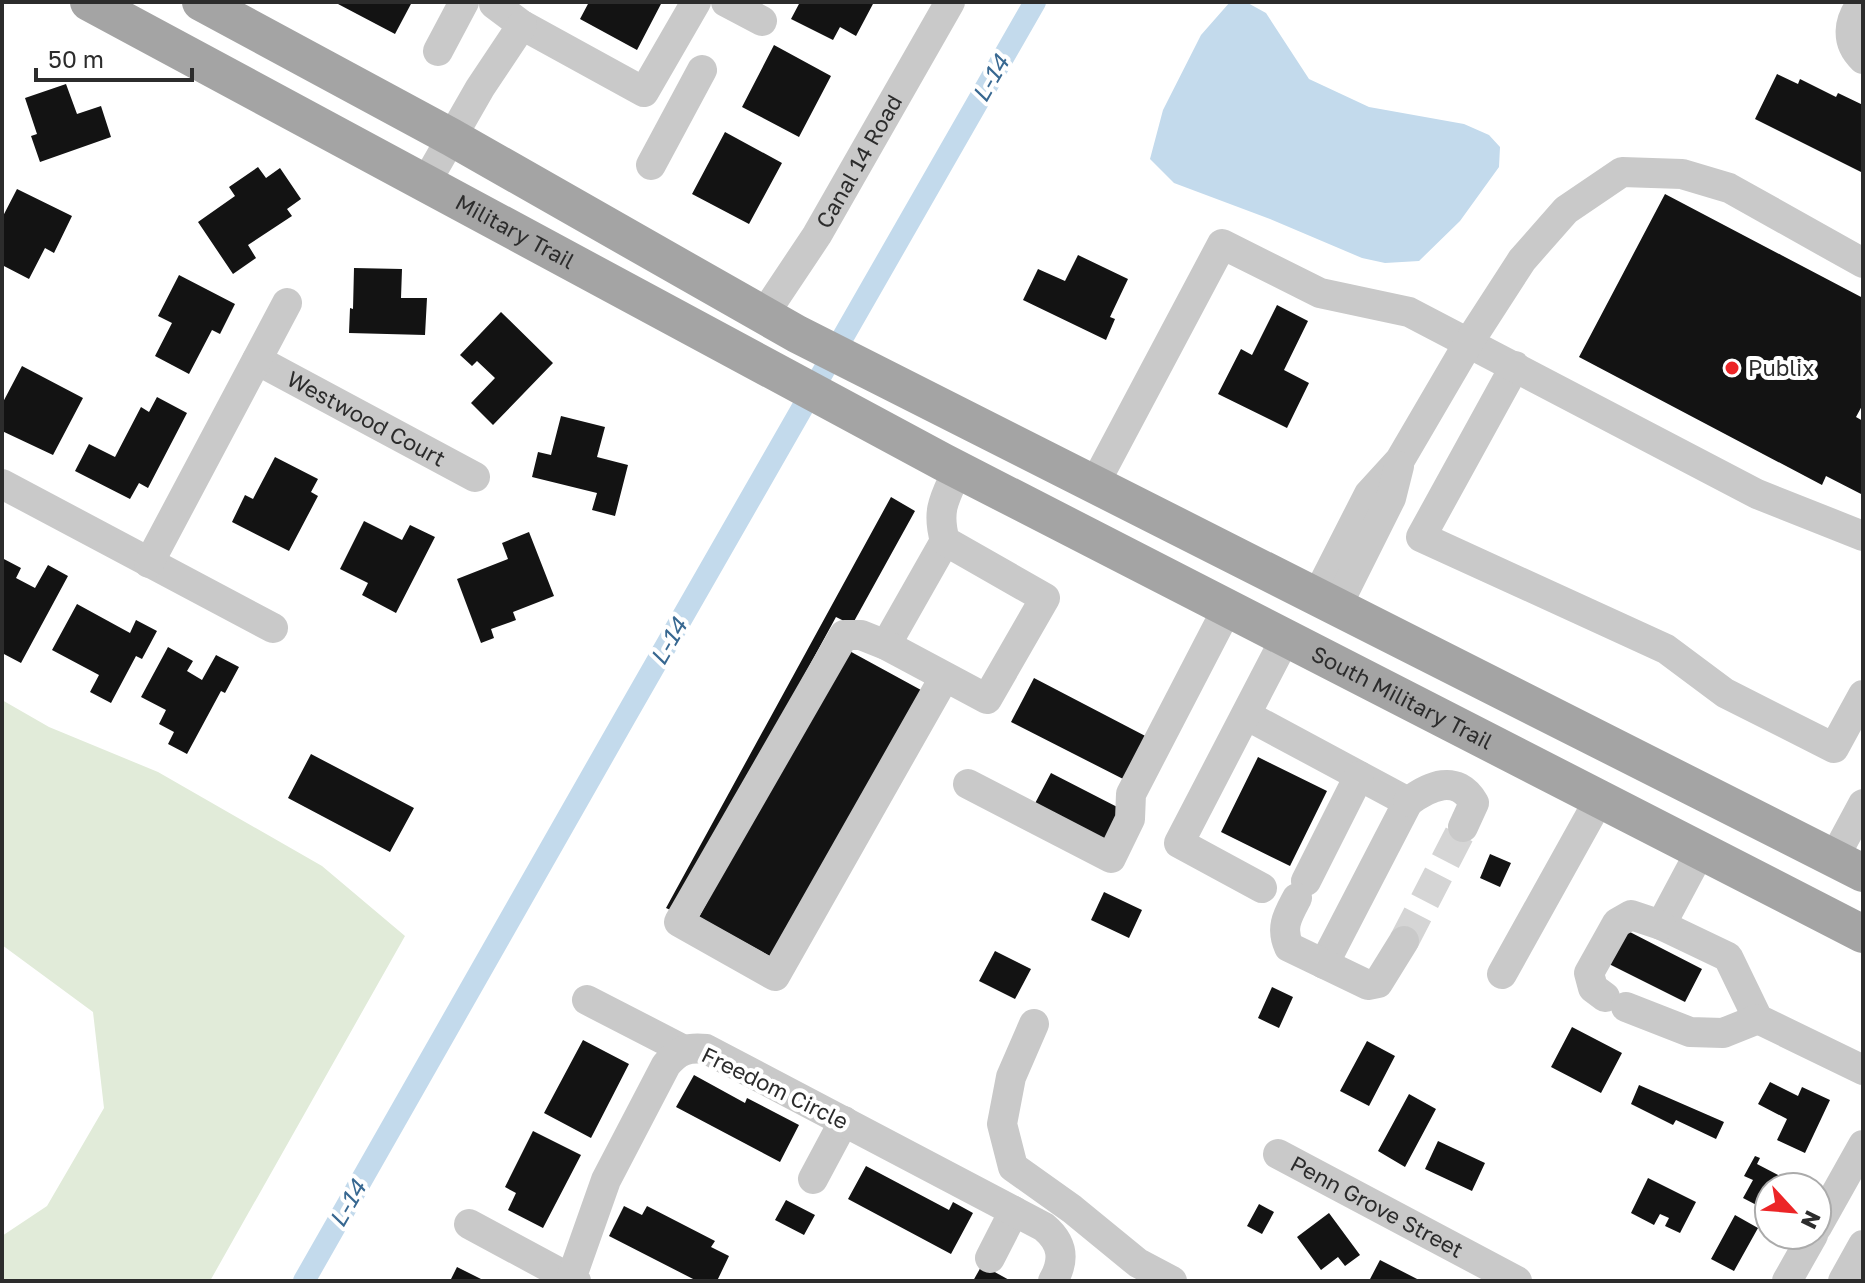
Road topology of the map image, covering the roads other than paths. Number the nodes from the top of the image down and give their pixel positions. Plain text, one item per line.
1 (89, 2) edge
2 (201, 2) edge
3 (464, 2) edge
4 (696, 2) edge
5 (726, 2) edge
6 (950, 2) edge
7 (1863, 2) edge
8 (493, 3) edge
9 (762, 21) dead end
10 (522, 25) junction
11 (438, 51) dead end
12 (1863, 59) edge
13 (702, 70) dead end
14 (644, 92) junction
15 (680, 112) junction
16 (451, 137) junction
17 (651, 165) dead end
18 (425, 184) junction
19 (1863, 263) edge
20 (287, 303) dead end
21 (763, 316) junction
22 (1469, 342) junction
23 (257, 360) junction
24 (1515, 366) junction
25 (951, 465) junction
26 (475, 477) dead end
27 (2, 484) edge
28 (1094, 485) junction
29 (1863, 536) edge
30 (945, 541) junction
31 (149, 563) junction
32 (1326, 603) junction
33 (1238, 612) junction
34 (273, 628) dead end
35 (1286, 637) junction
36 (886, 645) junction
37 (1334, 661) junction
38 (944, 678) junction
39 (1863, 695) edge
40 (1246, 715) junction
41 (1604, 742) junction
42 (1359, 776) junction
43 (968, 784) dead end
44 (1600, 798) junction
45 (1408, 802) junction
46 (1863, 804) edge
47 (1463, 827) tunnel mouth
48 (1701, 850) junction
49 (1848, 866) edge
50 (1262, 888) dead end
51 (1661, 925) junction
52 (1863, 934) edge
53 (1404, 941) tunnel mouth
54 (1324, 964) junction
55 (1502, 974) dead end
56 (587, 1000) dead end
57 (1758, 1019) junction
58 (1034, 1024) dead end
59 (684, 1050) junction
60 (1863, 1070) edge
61 (844, 1121) junction
62 (1863, 1145) edge
63 (1278, 1154) dead end
64 (813, 1179) dead end
65 (1833, 1198) edge
66 (1014, 1211) junction
67 (469, 1224) dead end
68 (1863, 1245) edge
69 (1804, 1251) edge
70 (990, 1258) dead end
71 (573, 1280) edge
72 (1053, 1281) edge
73 (1172, 1281) edge
74 (1517, 1281) edge
75 (1787, 1281) edge
76 (1843, 1281) edge

1 - 18 main road, Military Trail
2 - 16 main road
3 - 11 street
4 - 14 street
5 - 9 street
6 - 21 street, Canal 14 Road
7 - 12 street
8 - 10 street
10 - 14 street
10 - 16 street
13 - 15 street
14 - 15 street
15 - 17 street
16 - 18 street
16 - 21 main road
18 - 25 main road, Military Trail
19 - 22 street
20 - 23 street
21 - 28 main road
22 - 24 street
22 - 28 street
22 - 32 street
23 - 26 street, Westwood Court
23 - 31 street
24 - 29 street
24 - 39 street
25 - 30 street
25 - 33 main road, South Military Trail
27 - 31 street
28 - 32 main road
30 - 36 street
30 - 38 street
31 - 34 street
32 - 33 main road
32 - 41 main road
33 - 35 main road, South Military Trail
33 - 43 street
35 - 37 main road, South Military Trail
35 - 40 street
36 - 38 street
36 - 38 street
37 - 41 main road
37 - 44 main road, South Military Trail
40 - 42 street
40 - 50 street
41 - 49 main road
42 - 45 street
42 - 54 street
44 - 48 main road, South Military Trail
44 - 55 street
45 - 47 street
45 - 54 street
46 - 49 street
48 - 51 street
48 - 52 main road, South Military Trail
51 - 57 street
51 - 57 street
53 - 54 street
56 - 59 street
57 - 60 street
58 - 73 street
59 - 61 street, Freedom Circle
59 - 71 street, Freedom Circle
61 - 64 street
61 - 66 street, Freedom Circle
62 - 65 street
63 - 74 street, Penn Grove Street
66 - 70 street
66 - 72 street, Freedom Circle
67 - 71 street
68 - 76 street
69 - 75 street

